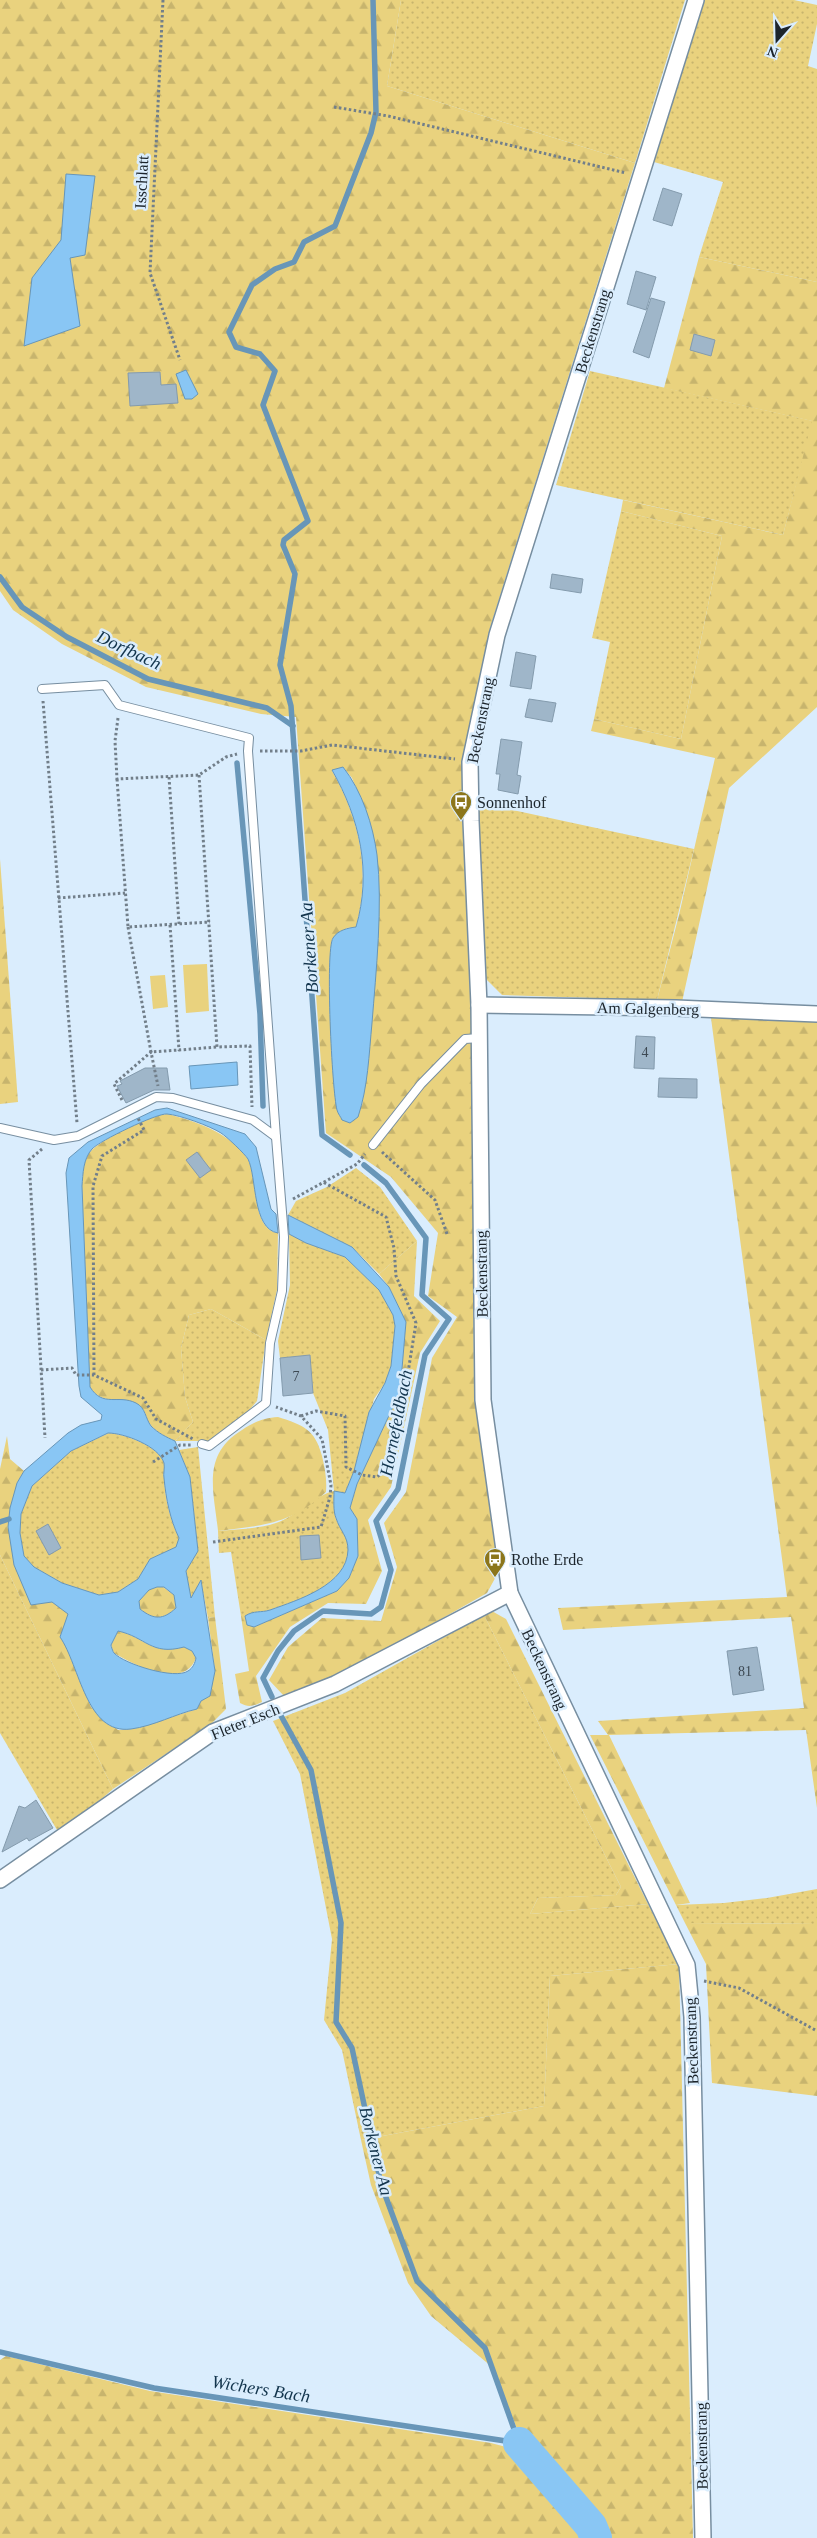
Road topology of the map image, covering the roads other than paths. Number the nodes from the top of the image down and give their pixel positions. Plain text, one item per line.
1 (696, 0) edge
2 (42, 689) road end
3 (479, 1005) junction
4 (817, 1014) edge
5 (479, 1038) junction
6 (0, 1128) edge
7 (276, 1137) junction
8 (373, 1145) road end
9 (202, 1444) road end
10 (510, 1593) junction
11 (0, 1880) edge
12 (703, 2538) edge

1 - 3 street, Beckenstrang
2 - 7 lane
3 - 4 street, Am Galgenberg
3 - 5 street, Beckenstrang
5 - 8 lane
5 - 10 street, Beckenstrang
6 - 7 lane
7 - 9 lane
10 - 11 street, Fleter Esch
10 - 12 street, Beckenstrang

